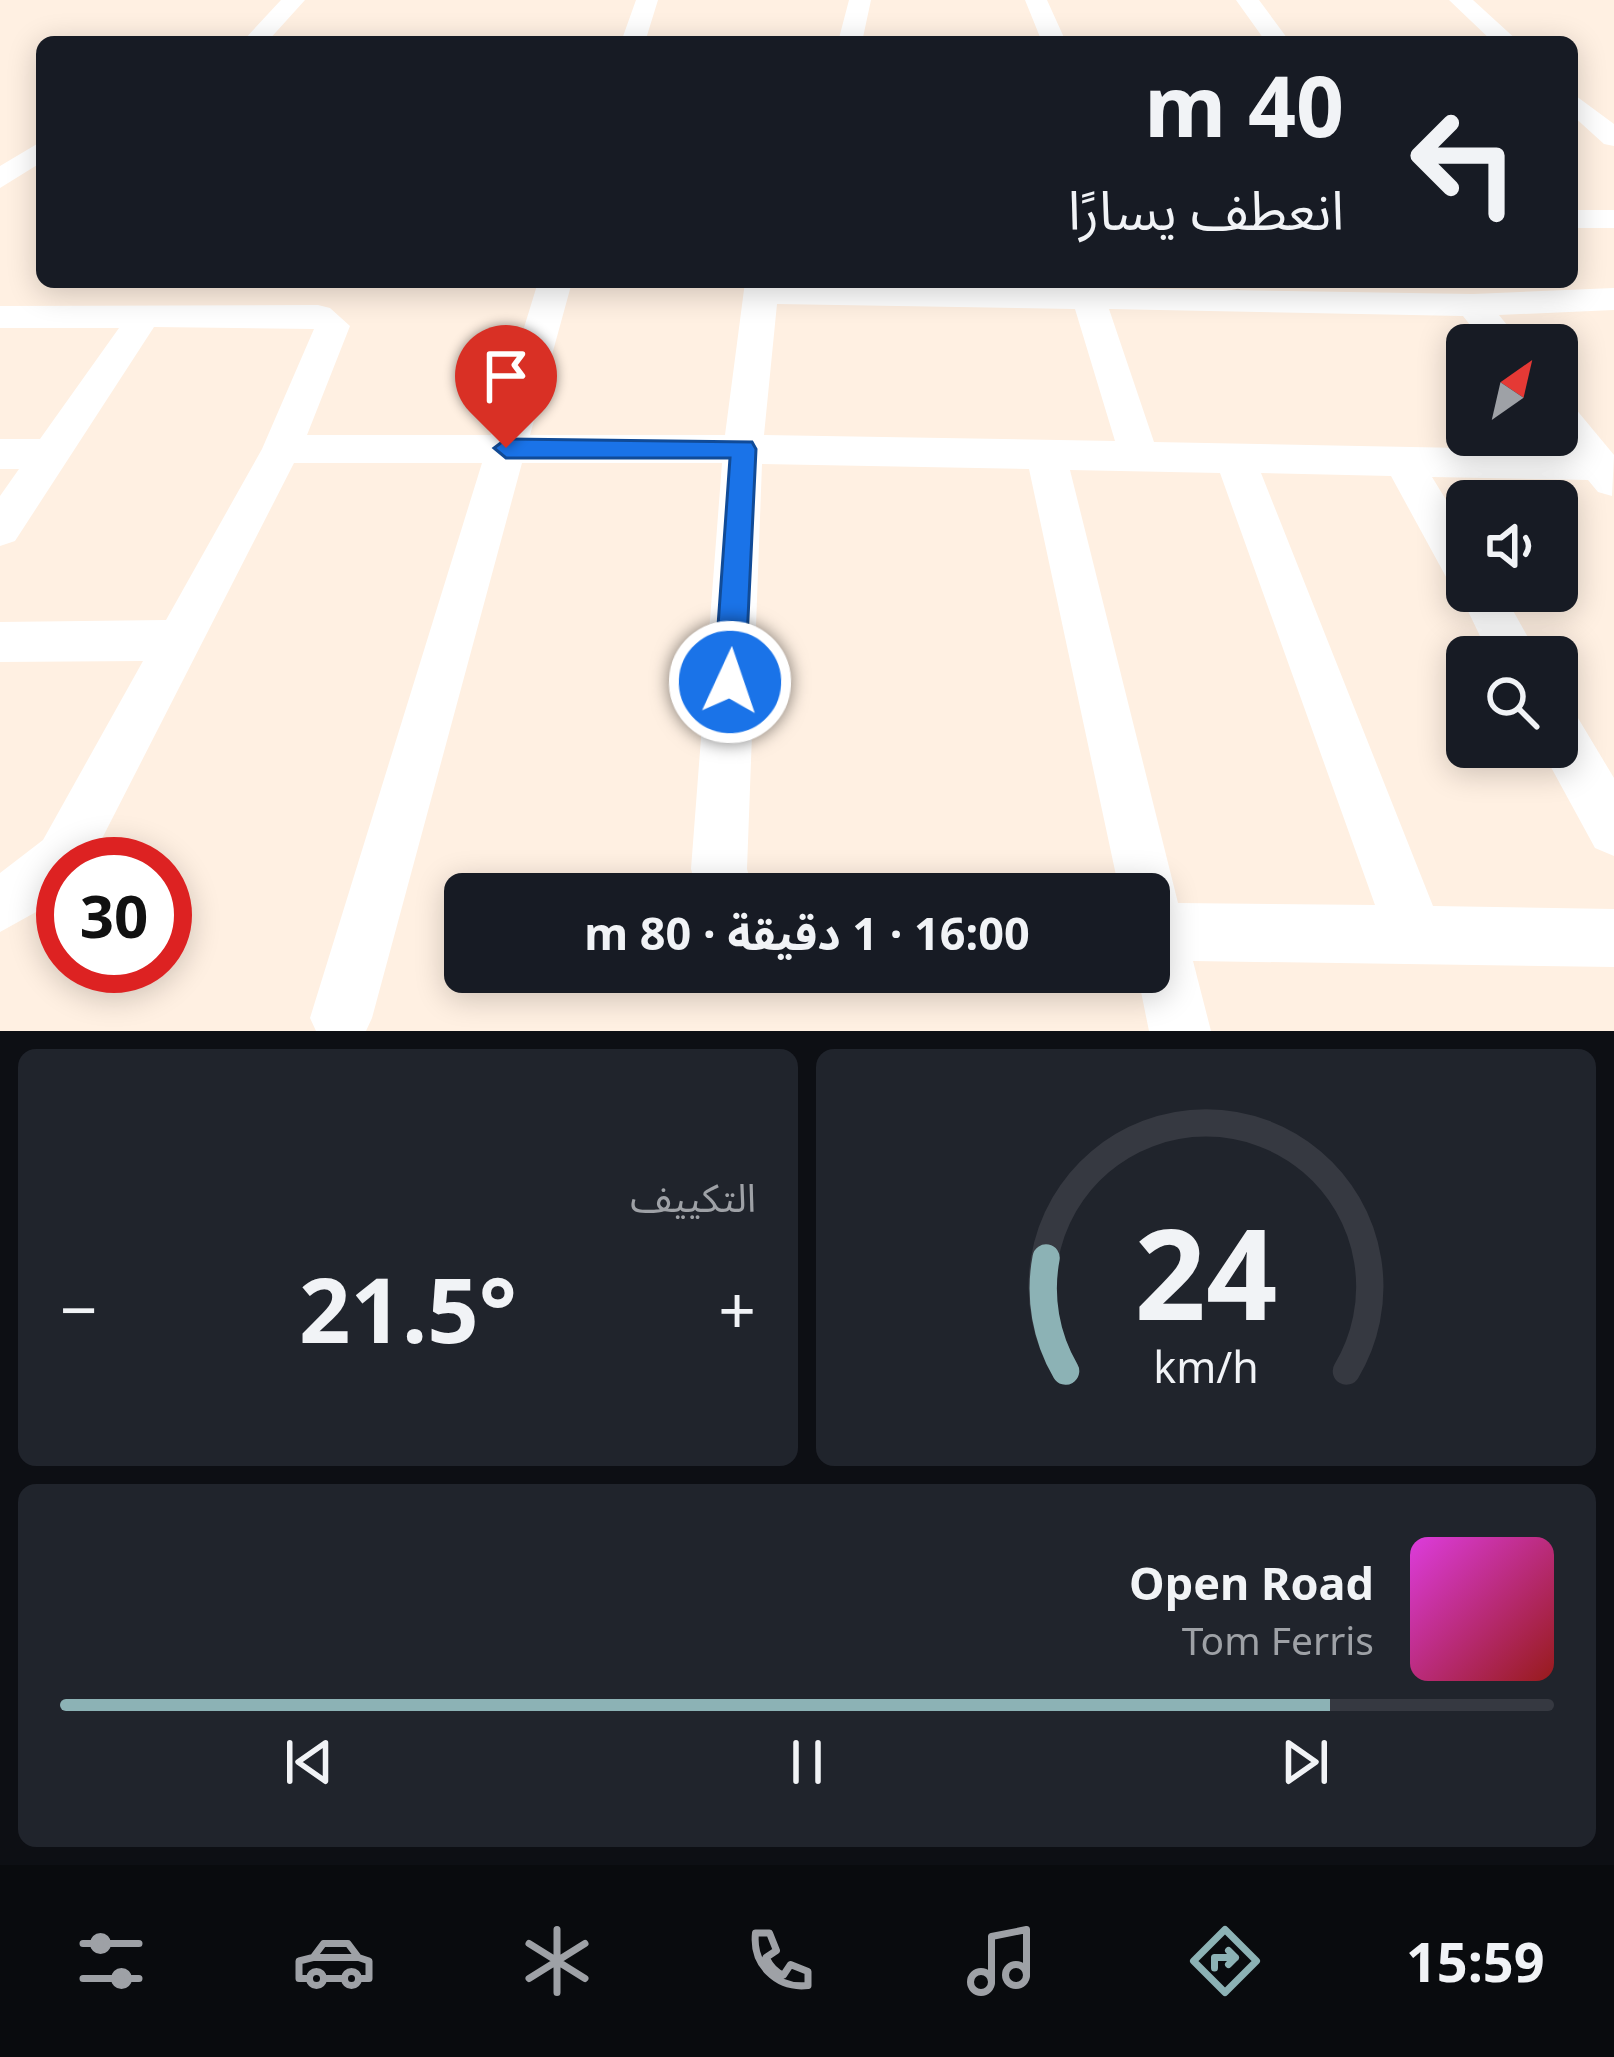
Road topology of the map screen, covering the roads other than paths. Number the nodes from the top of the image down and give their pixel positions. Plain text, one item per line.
1 (294, 0) edge
2 (647, 0) edge
3 (860, 0) edge
4 (1036, 0) edge
5 (1247, 0) edge
6 (1460, 0) edge
7 (260, 36) edge
8 (635, 36) edge
9 (851, 36) edge
10 (1051, 36) edge
11 (1274, 36) edge
12 (1500, 36) edge
13 (1578, 105) edge
14 (1614, 138) edge
15 (36, 152) edge
16 (0, 179) edge
17 (0, 190) edge
18 (36, 190) edge
19 (1578, 219) edge
20 (1614, 219) edge
21 (553, 288) edge
22 (761, 288) edge
23 (788, 288) edge
24 (1088, 299) junction
25 (1614, 299) edge
26 (1473, 305) junction
27 (0, 316) edge
28 (143, 318) junction
29 (1488, 324) edge
30 (1578, 438) edge
31 (506, 448) junction
32 (282, 449) junction
33 (743, 449) junction
34 (0, 454) edge
35 (47, 454) junction
36 (1046, 454) junction
37 (1139, 456) junction
38 (1235, 458) junction
39 (1403, 462) junction
40 (1607, 475) edge
41 (0, 529) edge
42 (1446, 537) edge
43 (178, 640) junction
44 (0, 642) edge
45 (1578, 766) edge
46 (1614, 829) edge
47 (720, 873) edge
48 (1141, 873) edge
49 (0, 904) edge
50 (1170, 931) edge
51 (1415, 935) junction
52 (1614, 938) edge
53 (1170, 993) edge
54 (338, 1027) edge
55 (1180, 1031) edge

1 - 7 street
2 - 8 street
3 - 9 street
4 - 10 street
5 - 11 street
6 - 12 street
13 - 14 street
15 - 16 street
17 - 18 street
19 - 20 street
21 - 31 street
22 - 33 street
23 - 24 street
24 - 26 street
24 - 37 street
25 - 26 street
26 - 29 street
27 - 28 street
28 - 32 street
28 - 35 street
30 - 40 street
31 - 32 street
31 - 33 street
31 - 54 street
32 - 43 street
33 - 36 street
33 - 47 street
34 - 35 street
35 - 41 street
36 - 37 street
36 - 48 street
37 - 38 street
38 - 39 street
38 - 51 street
39 - 40 street
39 - 42 street
43 - 44 street
43 - 49 street
45 - 46 street
50 - 51 street
51 - 52 street
53 - 55 street

